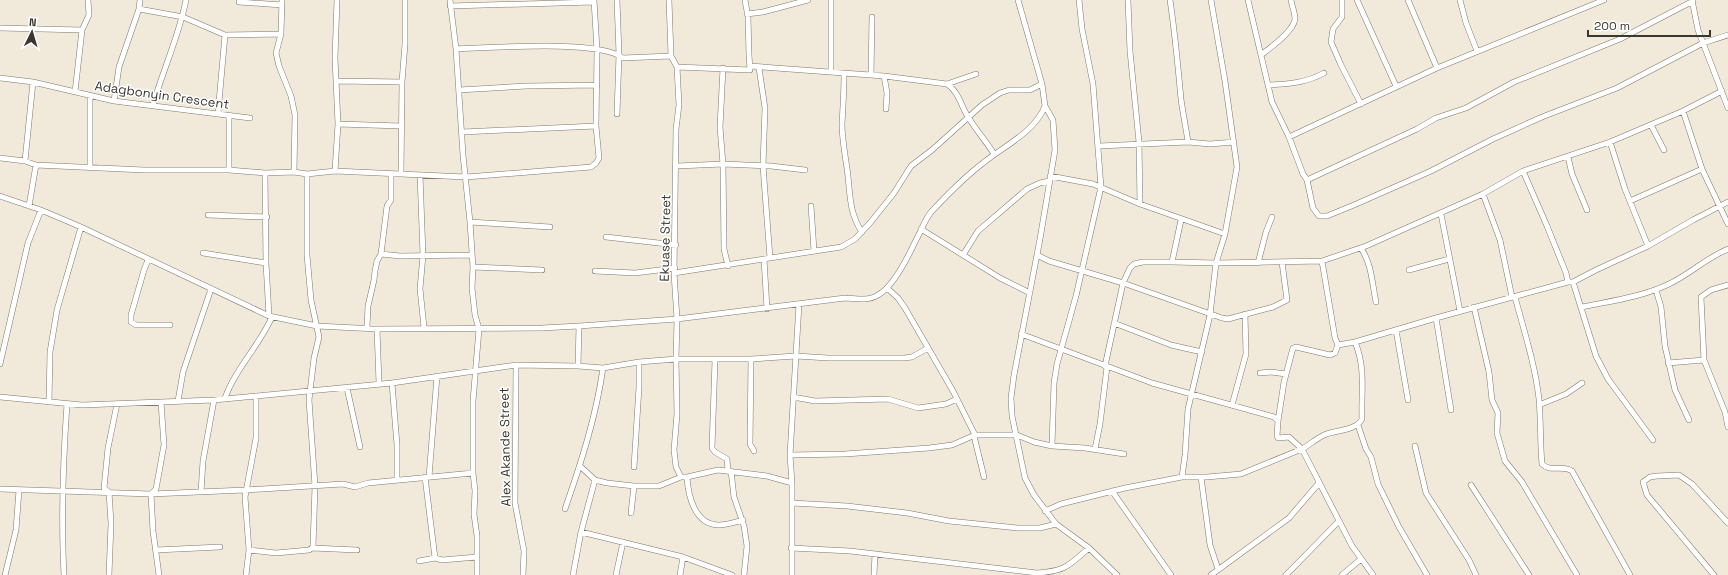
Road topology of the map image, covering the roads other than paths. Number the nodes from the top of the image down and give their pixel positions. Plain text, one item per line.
1 (88, 0) edge
2 (140, 0) edge
3 (186, 0) edge
4 (337, 0) edge
5 (405, 0) edge
6 (450, 0) edge
7 (617, 0) edge
8 (669, 0) edge
9 (745, 0) edge
10 (808, 0) edge
11 (831, 0) edge
12 (1018, 0) edge
13 (1079, 0) edge
14 (1128, 0) edge
15 (1170, 0) edge
16 (1211, 0) edge
17 (1248, 0) edge
18 (1291, 0) edge
19 (1342, 0) edge
20 (1357, 0) edge
21 (1408, 0) edge
22 (1460, 0) edge
23 (1604, 0) edge
24 (594, 1) edge
25 (1693, 1) edge
26 (239, 2) dead end
27 (796, 2) edge
28 (1597, 2) edge
29 (282, 3) edge
30 (450, 6) junction
31 (139, 9) junction
32 (747, 14) junction
33 (183, 17) junction
34 (872, 17) dead end
35 (0, 28) edge
36 (82, 30) junction
37 (281, 34) junction
38 (225, 35) junction
39 (1728, 35) edge
40 (1703, 43) junction
41 (456, 49) junction
42 (597, 50) junction
43 (1477, 51) junction
44 (619, 54) junction
45 (1261, 55) junction
46 (671, 56) junction
47 (750, 66) junction
48 (677, 67) junction
49 (723, 68) junction
50 (759, 68) junction
51 (1437, 68) junction
52 (831, 72) junction
53 (1324, 73) dead end
54 (976, 74) dead end
55 (844, 75) junction
56 (871, 75) junction
57 (884, 76) junction
58 (0, 78) edge
59 (337, 81) junction
60 (33, 82) junction
61 (402, 82) junction
62 (947, 84) junction
63 (1042, 84) junction
64 (597, 85) junction
65 (1268, 85) junction
66 (1396, 86) junction
67 (459, 90) junction
68 (1722, 91) junction
69 (75, 92) junction
70 (90, 96) junction
71 (114, 101) junction
72 (1361, 104) junction
73 (153, 105) junction
74 (1045, 106) junction
75 (1728, 108) edge
76 (886, 109) dead end
77 (1682, 111) junction
78 (218, 113) junction
79 (617, 114) dead end
80 (229, 116) junction
81 (968, 116) junction
82 (250, 118) dead end
83 (338, 124) junction
84 (1651, 125) junction
85 (401, 126) junction
86 (596, 126) junction
87 (462, 132) junction
88 (1289, 136) junction
89 (1188, 142) junction
90 (1234, 142) junction
91 (1610, 142) junction
92 (1139, 145) junction
93 (1099, 146) junction
94 (1664, 150) dead end
95 (994, 154) junction
96 (1568, 157) junction
97 (0, 158) edge
98 (25, 161) junction
99 (723, 164) junction
100 (36, 165) junction
101 (90, 166) junction
102 (676, 166) junction
103 (763, 166) junction
104 (1702, 169) junction
105 (229, 170) junction
106 (805, 170) dead end
107 (335, 171) junction
108 (1523, 171) junction
109 (294, 172) junction
110 (265, 173) junction
111 (401, 173) junction
112 (307, 174) junction
113 (391, 174) junction
114 (420, 175) junction
115 (466, 176) junction
116 (1050, 178) junction
117 (1307, 180) junction
118 (1101, 188) junction
119 (1483, 194) junction
120 (0, 196) edge
121 (1630, 201) junction
122 (1728, 202) edge
123 (1140, 204) junction
124 (29, 206) junction
125 (811, 206) dead end
126 (1720, 206) junction
127 (41, 210) junction
128 (1587, 210) dead end
129 (1441, 214) junction
130 (208, 215) dead end
131 (267, 217) junction
132 (1272, 217) dead end
133 (1181, 220) junction
134 (470, 222) junction
135 (1728, 224) edge
136 (81, 227) junction
137 (550, 227) dead end
138 (921, 229) junction
139 (862, 232) junction
140 (1225, 234) junction
141 (606, 237) dead end
142 (676, 245) junction
143 (1648, 246) junction
144 (1361, 248) junction
145 (1728, 250) edge
146 (814, 251) junction
147 (203, 253) dead end
148 (381, 254) junction
149 (423, 255) junction
150 (471, 255) junction
151 (963, 255) junction
152 (1037, 255) junction
153 (767, 259) junction
154 (1449, 259) junction
155 (148, 260) junction
156 (1322, 261) junction
157 (1172, 262) junction
158 (1282, 262) junction
159 (266, 263) junction
160 (1216, 263) junction
161 (1258, 263) junction
162 (728, 266) junction
163 (473, 267) junction
164 (542, 270) dead end
165 (1408, 270) dead end
166 (595, 271) dead end
167 (675, 271) junction
168 (1081, 271) junction
169 (1571, 282) junction
170 (1123, 283) junction
171 (1728, 285) edge
172 (887, 288) junction
173 (211, 289) junction
174 (1656, 290) junction
175 (1030, 293) junction
176 (1513, 297) junction
177 (1376, 302) dead end
178 (799, 304) junction
179 (1474, 307) junction
180 (1582, 307) junction
181 (767, 309) junction
182 (1460, 311) junction
183 (1245, 314) junction
184 (1210, 315) junction
185 (270, 317) junction
186 (1436, 318) junction
187 (677, 319) junction
188 (1114, 323) junction
189 (170, 325) dead end
190 (317, 326) junction
191 (579, 326) junction
192 (367, 327) junction
193 (424, 327) junction
194 (377, 329) junction
195 (479, 329) junction
196 (1396, 330) junction
197 (1022, 334) junction
198 (1355, 342) junction
199 (1338, 345) junction
200 (928, 348) junction
201 (1062, 350) junction
202 (1202, 352) junction
203 (796, 356) junction
204 (676, 359) junction
205 (751, 359) junction
206 (715, 360) junction
207 (1704, 360) junction
208 (638, 362) junction
209 (1668, 363) junction
210 (0, 364) edge
211 (516, 366) junction
212 (578, 366) junction
213 (1106, 366) junction
214 (603, 368) junction
215 (476, 372) junction
216 (1260, 373) dead end
217 (1286, 374) junction
218 (436, 376) junction
219 (392, 382) junction
220 (379, 383) junction
221 (1582, 383) dead end
222 (347, 388) junction
223 (309, 391) junction
224 (1192, 394) junction
225 (256, 396) junction
226 (0, 397) edge
227 (793, 397) junction
228 (225, 398) junction
229 (957, 399) junction
230 (214, 400) junction
231 (1408, 400) dead end
232 (178, 401) junction
233 (49, 402) junction
234 (161, 402) junction
235 (67, 404) junction
236 (117, 404) junction
237 (1232, 405) junction
238 (1539, 405) junction
239 (1451, 410) dead end
240 (1689, 420) dead end
241 (1278, 421) junction
242 (1358, 425) junction
243 (1728, 427) edge
244 (1017, 435) junction
245 (974, 436) junction
246 (1653, 440) dead end
247 (1052, 446) junction
248 (1415, 446) dead end
249 (360, 447) dead end
250 (1095, 449) junction
251 (1302, 449) junction
252 (754, 451) dead end
253 (1124, 454) dead end
254 (790, 455) junction
255 (580, 466) junction
256 (634, 467) dead end
257 (730, 471) junction
258 (473, 473) junction
259 (427, 477) junction
260 (681, 477) junction
261 (687, 477) junction
262 (984, 477) dead end
263 (1182, 477) junction
264 (1201, 477) junction
265 (397, 480) junction
266 (595, 480) junction
267 (792, 483) junction
268 (1319, 483) junction
269 (1471, 485) dead end
270 (315, 486) junction
271 (634, 486) junction
272 (0, 489) edge
273 (19, 490) junction
274 (245, 490) junction
275 (1112, 491) junction
276 (63, 492) junction
277 (108, 492) junction
278 (201, 492) junction
279 (151, 494) junction
280 (792, 503) junction
281 (565, 509) dead end
282 (1045, 511) junction
283 (631, 514) dead end
284 (743, 520) junction
285 (1339, 521) junction
286 (1728, 523) edge
287 (1056, 524) junction
288 (581, 532) junction
289 (623, 542) junction
290 (220, 547) dead end
291 (312, 548) junction
292 (791, 548) junction
293 (1089, 548) junction
294 (156, 550) junction
295 (249, 550) junction
296 (357, 550) dead end
297 (875, 554) junction
298 (477, 557) junction
299 (435, 558) junction
300 (683, 558) junction
301 (1361, 559) junction
302 (419, 561) dead end
303 (1218, 569) junction
304 (5, 575) edge
305 (64, 575) edge
306 (109, 575) edge
307 (159, 575) edge
308 (246, 575) edge
309 (477, 575) edge
310 (523, 575) edge
311 (573, 575) edge
312 (616, 575) edge
313 (680, 575) edge
314 (732, 575) edge
315 (744, 575) edge
316 (792, 575) edge
317 (874, 575) edge
318 (1117, 575) edge
319 (1171, 575) edge
320 (1211, 575) edge
321 (1286, 575) edge
322 (1342, 575) edge
323 (1373, 575) edge
324 (1426, 575) edge
325 (1476, 575) edge
326 (1529, 575) edge
327 (1577, 575) edge
328 (1630, 575) edge
329 (1714, 575) edge

1 - 36 street
2 - 31 street
3 - 33 street
4 - 59 street
5 - 61 street
6 - 30 street
7 - 44 street
8 - 46 street, Ekuase Street
9 - 32 street
10 - 27 street
11 - 52 street
12 - 63 street
13 - 93 street
14 - 92 street
15 - 89 street
16 - 90 street
17 - 45 street
18 - 45 street
19 - 72 street
20 - 66 street
21 - 51 street
22 - 43 street
23 - 28 street
24 - 30 street
24 - 42 street
25 - 40 street
25 - 117 street
26 - 29 street
27 - 32 street
28 - 43 street
29 - 37 street
30 - 41 street
31 - 33 street
31 - 71 street
32 - 47 street
33 - 38 street
33 - 73 street
34 - 56 street
35 - 36 street
36 - 69 street
37 - 38 street
37 - 109 street
38 - 78 street
39 - 40 street
40 - 68 street
40 - 117 street
41 - 42 street
41 - 67 street
42 - 44 street
42 - 64 street
43 - 51 street
44 - 46 street
44 - 79 street
45 - 65 street
46 - 48 street, Ekuase Street
47 - 49 street
47 - 50 street
48 - 49 street
48 - 102 street, Ekuase Street
49 - 99 street
50 - 52 street
50 - 103 street
51 - 66 street
52 - 55 street
53 - 65 street
54 - 62 street
55 - 56 street
55 - 139 street
56 - 57 street
57 - 62 street
57 - 76 street
58 - 60 street, Adagbonyin Crescent
59 - 61 street
59 - 83 street
60 - 69 street, Adagbonyin Crescent
60 - 98 street
61 - 85 street
62 - 81 street
63 - 74 street
63 - 81 street
64 - 67 street
64 - 86 street
65 - 88 street
66 - 72 street
67 - 87 street
68 - 75 street
68 - 77 street
69 - 70 street, Adagbonyin Crescent
70 - 71 street, Adagbonyin Crescent
70 - 101 street
71 - 73 street, Adagbonyin Crescent
72 - 88 street
73 - 78 street, Adagbonyin Crescent
74 - 95 street
74 - 116 street
77 - 84 street
77 - 104 street
78 - 80 street, Adagbonyin Crescent
80 - 82 street, Adagbonyin Crescent
80 - 105 street
81 - 95 street
81 - 139 street
83 - 85 street
83 - 107 street
84 - 91 street
84 - 94 street
85 - 111 street
86 - 87 street
86 - 115 street
87 - 115 street
88 - 117 street
89 - 90 street
89 - 92 street
90 - 140 street
91 - 96 street
91 - 121 street
92 - 93 street
92 - 123 street
93 - 118 street
95 - 138 street
96 - 108 street
96 - 128 street
97 - 98 street
98 - 100 street
99 - 102 street
99 - 103 street
99 - 162 street
100 - 101 street
100 - 124 street
101 - 105 street
102 - 142 street, Ekuase Street
103 - 106 street
103 - 153 street
104 - 121 street
104 - 126 street
105 - 110 street
107 - 112 street
107 - 113 street
108 - 119 street
108 - 169 street
109 - 110 street
109 - 112 street
110 - 131 street
111 - 113 street
111 - 114 street
112 - 190 street
113 - 148 street
114 - 115 street
114 - 149 street
115 - 134 street
116 - 118 street
116 - 151 street
116 - 152 street
118 - 123 street
118 - 168 street
119 - 129 street
119 - 176 street
120 - 124 street
121 - 143 street
122 - 126 street
123 - 133 street
124 - 127 street
125 - 146 street
126 - 135 street
126 - 143 street
127 - 136 street
127 - 210 street
129 - 144 street
129 - 154 street
130 - 131 street
131 - 159 street
132 - 161 street
133 - 140 street
133 - 157 street
134 - 137 street
134 - 150 street
136 - 155 street
136 - 233 street
138 - 151 street
138 - 172 street
139 - 146 street
140 - 160 street
141 - 142 street
142 - 167 street, Ekuase Street
143 - 169 street
144 - 156 street
144 - 177 street
145 - 174 street
146 - 153 street
147 - 159 street
148 - 149 street
148 - 192 street
149 - 150 street
149 - 193 street
150 - 163 street
151 - 175 street
152 - 168 street
152 - 175 street
153 - 162 street
153 - 181 street
154 - 165 street
154 - 182 street
155 - 173 street
155 - 189 street
156 - 158 street
156 - 199 street
157 - 160 street
157 - 170 street
158 - 161 street
158 - 183 street
159 - 185 street
160 - 161 street
160 - 184 street
162 - 167 street
163 - 164 street
163 - 195 street
166 - 167 street
167 - 187 street, Ekuase Street
168 - 170 street
168 - 201 street
169 - 176 street
169 - 180 street
170 - 184 street
170 - 188 street
171 - 207 street
172 - 178 street
172 - 200 street
173 - 185 street
173 - 232 street
174 - 180 street
174 - 209 street
175 - 197 street
176 - 179 street
176 - 238 street
178 - 181 street
178 - 203 street
179 - 182 street
179 - 327 street
180 - 246 street
181 - 187 street
182 - 186 street
183 - 184 street
183 - 237 street
184 - 202 street
185 - 190 street
185 - 228 street
186 - 196 street
186 - 239 street
187 - 191 street
187 - 204 street, Ekuase Street
188 - 202 street
188 - 213 street
190 - 192 street
190 - 223 street
191 - 195 street
191 - 212 street
192 - 194 street
193 - 194 street
193 - 195 street
194 - 220 street
195 - 215 street
196 - 198 street
196 - 231 street
197 - 201 street
197 - 244 street
198 - 199 street
198 - 242 street
199 - 217 street
200 - 203 street
200 - 229 street
201 - 213 street
201 - 247 street
202 - 224 street
203 - 205 street
203 - 227 street
204 - 206 street
204 - 208 street
204 - 260 street, Ekuase Street
205 - 206 street
205 - 252 street
206 - 257 street
207 - 209 street
207 - 243 street
208 - 214 street
208 - 256 street
209 - 240 street
211 - 212 street
211 - 215 street
211 - 310 street, Alex Akande Street
212 - 214 street
213 - 224 street
213 - 250 street
214 - 255 street
215 - 218 street
215 - 258 street
216 - 217 street
217 - 241 street
218 - 219 street
218 - 259 street
219 - 220 street
219 - 265 street
220 - 222 street
221 - 238 street
222 - 223 street
222 - 249 street
223 - 225 street
223 - 270 street
224 - 237 street
224 - 263 street
225 - 228 street
225 - 274 street
226 - 233 street
227 - 229 street
227 - 254 street
228 - 230 street
229 - 245 street
230 - 232 street
230 - 278 street
232 - 234 street
233 - 235 street
234 - 236 street
234 - 279 street
235 - 236 street
235 - 276 street
236 - 277 street
237 - 241 street
238 - 328 street
241 - 251 street
242 - 251 street
242 - 324 street
244 - 245 street
244 - 247 street
244 - 282 street
245 - 254 street
245 - 262 street
247 - 250 street
248 - 325 street
250 - 253 street
251 - 264 street
251 - 268 street
254 - 267 street
255 - 266 street
255 - 281 street
257 - 261 street
257 - 267 street
257 - 284 street
258 - 259 street
258 - 298 street
259 - 265 street
259 - 299 street
260 - 261 street
260 - 271 street
261 - 284 street
263 - 264 street
263 - 275 street
264 - 303 street
265 - 270 street
266 - 271 street
266 - 288 street
267 - 280 street
268 - 285 street
268 - 303 street
269 - 326 street
270 - 274 street
270 - 291 street
271 - 283 street
272 - 273 street
273 - 276 street
273 - 304 street
274 - 278 street
274 - 295 street
275 - 282 street
275 - 319 street
276 - 277 street
276 - 305 street
277 - 279 street
277 - 306 street
278 - 279 street
279 - 294 street
280 - 287 street
280 - 292 street
282 - 287 street
284 - 315 street
285 - 301 street
285 - 321 street
286 - 329 street
287 - 293 street
288 - 289 street
288 - 311 street
289 - 300 street
289 - 312 street
290 - 294 street
291 - 295 street
291 - 296 street
292 - 297 street
292 - 316 street
293 - 297 street
293 - 318 street
294 - 307 street
295 - 308 street
297 - 317 street
298 - 299 street
298 - 309 street
299 - 302 street
300 - 313 street
300 - 314 street
301 - 322 street
301 - 323 street
303 - 320 street

